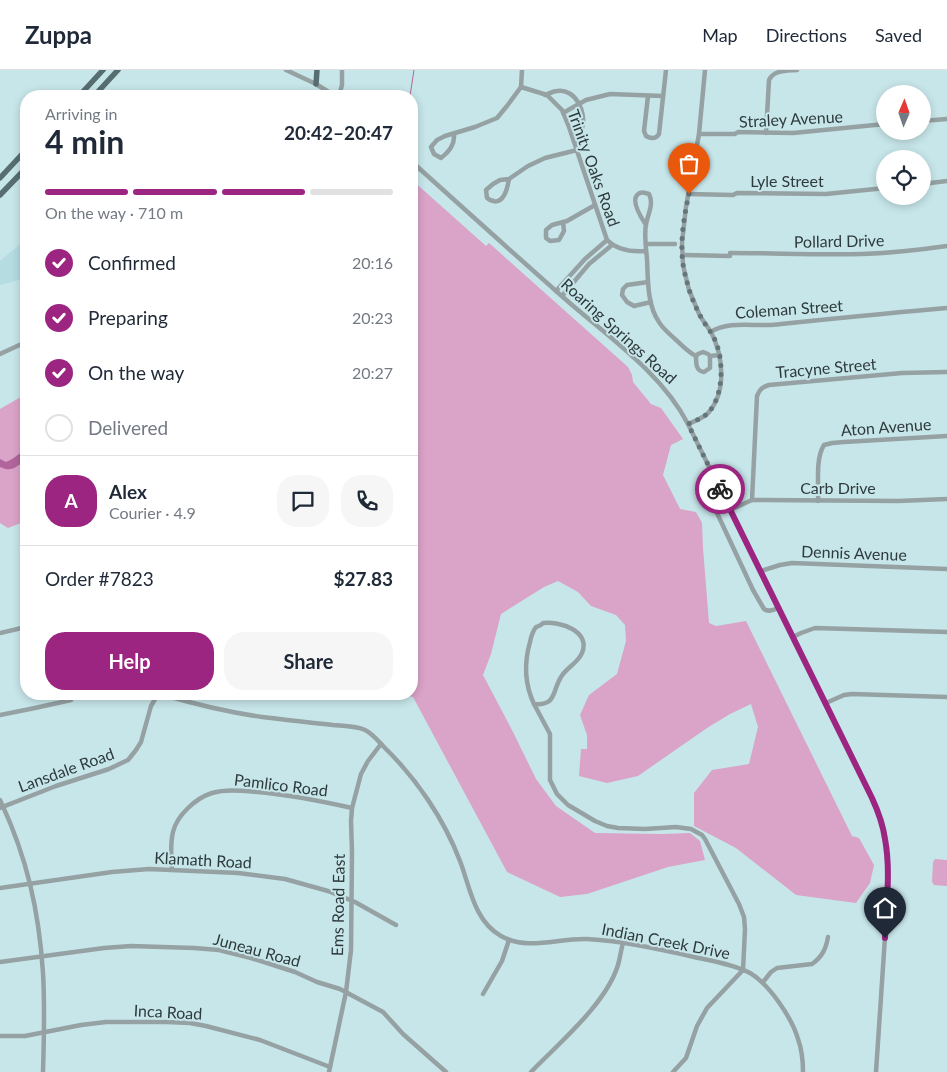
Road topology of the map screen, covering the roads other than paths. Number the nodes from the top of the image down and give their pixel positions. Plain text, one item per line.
1 (103, 70) edge
2 (118, 70) edge
3 (286, 70) edge
4 (317, 70) edge
5 (342, 70) edge
6 (522, 70) edge
7 (666, 70) edge
8 (705, 70) edge
9 (797, 70) edge
10 (316, 84) junction
11 (521, 87) junction
12 (85, 90) edge
13 (100, 90) edge
14 (326, 90) edge
15 (341, 90) edge
16 (545, 95) junction
17 (648, 96) junction
18 (664, 96) junction
19 (580, 104) junction
20 (563, 113) junction
21 (947, 119) edge
22 (931, 120) edge
23 (876, 125) edge
24 (766, 133) junction
25 (454, 134) junction
26 (699, 134) junction
27 (574, 143) junction
28 (577, 150) junction
29 (20, 156) edge
30 (20, 158) edge
31 (418, 167) edge
32 (20, 174) edge
33 (0, 178) edge
34 (509, 179) junction
35 (947, 181) edge
36 (0, 183) edge
37 (931, 183) edge
38 (876, 189) edge
39 (689, 194) junction
40 (0, 195) edge
41 (595, 205) junction
42 (563, 222) junction
43 (646, 225) junction
44 (608, 240) junction
45 (612, 244) junction
46 (646, 244) junction
47 (675, 244) dead end
48 (947, 246) edge
49 (646, 251) junction
50 (683, 255) junction
51 (648, 282) junction
52 (556, 291) junction
53 (562, 296) junction
54 (651, 302) junction
55 (947, 308) edge
56 (711, 332) junction
57 (20, 345) edge
58 (0, 354) edge
59 (720, 355) junction
60 (696, 356) junction
61 (710, 356) junction
62 (947, 372) edge
63 (688, 424) junction
64 (947, 436) edge
65 (947, 499) edge
66 (752, 500) junction
67 (818, 501) junction
68 (730, 510) junction
69 (718, 513) dead end
70 (947, 569) edge
71 (761, 571) junction
72 (779, 608) junction
73 (20, 628) edge
74 (947, 632) edge
75 (0, 633) edge
76 (793, 637) junction
77 (947, 696) edge
78 (71, 700) dead end
79 (155, 700) edge
80 (181, 700) edge
81 (826, 703) junction
82 (534, 704) junction
83 (0, 715) edge
84 (381, 744) junction
85 (0, 800) edge
86 (1, 807) edge
87 (352, 808) junction
88 (172, 870) junction
89 (31, 884) junction
90 (0, 888) edge
91 (352, 900) junction
92 (396, 925) dead end
93 (828, 937) dead end
94 (509, 940) junction
95 (623, 943) junction
96 (42, 957) junction
97 (0, 962) edge
98 (743, 970) junction
99 (763, 982) junction
100 (346, 992) junction
101 (483, 994) dead end
102 (44, 1032) junction
103 (0, 1036) edge
104 (329, 1069) edge
105 (43, 1072) edge
106 (446, 1072) edge
107 (531, 1072) edge
108 (672, 1072) edge
109 (803, 1072) edge
110 (876, 1072) edge

1 - 12 main road
2 - 13 main road
3 - 10 street
4 - 10 main road
5 - 15 street
6 - 11 street
7 - 18 street
8 - 26 street
9 - 24 street
10 - 14 street
11 - 16 street, Trinity Oaks Road
11 - 25 street
16 - 19 street
16 - 20 street, Trinity Oaks Road
17 - 18 street
17 - 18 street
17 - 19 street
19 - 20 street
19 - 27 street
20 - 27 street, Trinity Oaks Road
21 - 22 street
23 - 24 street, Straley Avenue
24 - 26 street, Straley Avenue
25 - 25 street
26 - 39 street
27 - 28 street, Trinity Oaks Road
28 - 34 street
28 - 41 street, Trinity Oaks Road
29 - 33 main road
30 - 36 main road
31 - 52 street, Roaring Springs Road
32 - 40 main road
34 - 34 street
35 - 37 street
38 - 39 street, Lyle Street
39 - 50 street
41 - 42 street
41 - 44 street, Trinity Oaks Road
42 - 42 street
43 - 43 street
43 - 46 street
44 - 45 street, Trinity Oaks Road
44 - 52 street
45 - 49 street, Trinity Oaks Road
45 - 53 street
46 - 47 street
46 - 49 street
48 - 50 street, Pollard Drive
49 - 51 street
50 - 56 street
51 - 54 street
51 - 54 street
52 - 53 street, Roaring Springs Road
53 - 63 street, Roaring Springs Road
54 - 60 street
55 - 56 street, Coleman Street
56 - 59 street
57 - 58 street
59 - 61 street
59 - 63 street
60 - 61 street
60 - 61 street
62 - 66 street, Tracyne Street
63 - 68 street, Roaring Springs Road
64 - 67 street, Aton Avenue
65 - 67 street, Carb Drive
66 - 67 street, Carb Drive
66 - 68 street, Carb Drive
68 - 71 street, Roaring Springs Road
69 - 72 street
70 - 71 street, Dennis Avenue
71 - 72 street, Roaring Springs Road
72 - 76 street, Roaring Springs Road
73 - 75 street
74 - 76 street
76 - 81 street, Roaring Springs Road
77 - 81 street
78 - 83 street
79 - 86 street, Lansdale Road
80 - 84 street, Indian Creek Drive
81 - 110 street, Roaring Springs Road
82 - 82 street
82 - 98 street
84 - 87 street, Ems Road East
84 - 94 street, Indian Creek Drive
85 - 86 street
86 - 89 street
87 - 88 street, Pamlico Road
87 - 91 street, Ems Road East
88 - 89 street, Klamath Road
88 - 91 street, Klamath Road
89 - 90 street, Klamath Road
89 - 96 street
91 - 92 street, Klamath Road
91 - 100 street, Ems Road East
93 - 99 street
94 - 95 street, Indian Creek Drive
94 - 101 street
95 - 98 street, Indian Creek Drive
95 - 107 street
96 - 97 street, Juneau Road
96 - 100 street, Juneau Road
96 - 102 street
98 - 99 street, Indian Creek Drive
98 - 108 street
99 - 109 street, Indian Creek Drive
100 - 104 street, Ems Road East
100 - 106 street, Juneau Road
102 - 103 street, Inca Road
102 - 104 street, Inca Road
102 - 105 street

